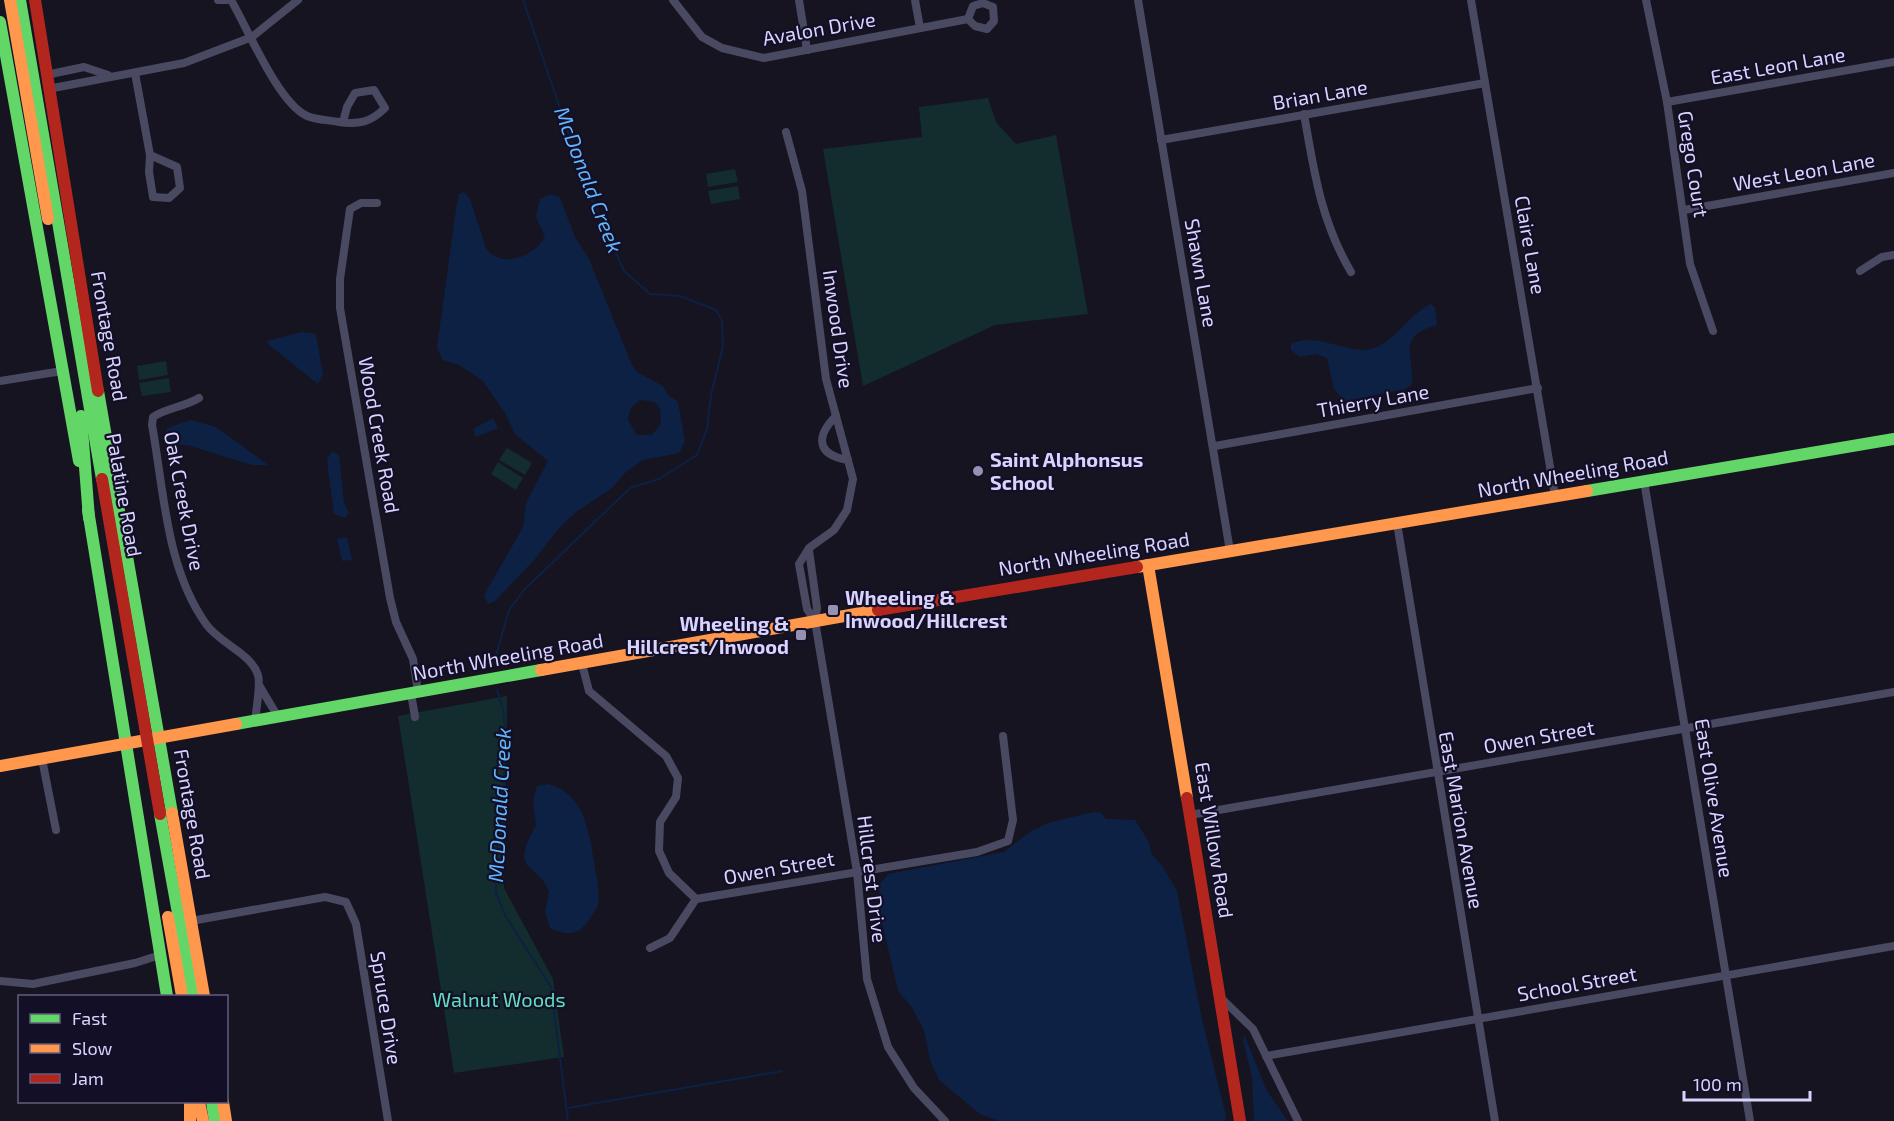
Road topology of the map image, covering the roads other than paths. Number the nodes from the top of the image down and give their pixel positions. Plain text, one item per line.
1 (10, 0) edge
2 (20, 0) edge
3 (35, 0) edge
4 (218, 0) edge
5 (227, 0) edge
6 (231, 0) edge
7 (298, 0) edge
8 (673, 0) edge
9 (799, 0) edge
10 (915, 0) edge
11 (1138, 0) edge
12 (1472, 0) edge
13 (1646, 0) edge
14 (968, 19) dead end
15 (0, 22) edge
16 (920, 28) junction
17 (252, 37) junction
18 (807, 50) junction
19 (1894, 62) edge
20 (135, 73) junction
21 (46, 75) junction
22 (111, 76) junction
23 (1485, 83) junction
24 (48, 88) junction
25 (1667, 102) junction
26 (1304, 114) junction
27 (343, 122) junction
28 (786, 132) dead end
29 (1161, 140) junction
30 (150, 155) junction
31 (1894, 173) edge
32 (377, 203) dead end
33 (1684, 210) junction
34 (1894, 255) edge
35 (1351, 272) dead end
36 (1860, 272) dead end
37 (1713, 331) dead end
38 (62, 371) junction
39 (0, 381) edge
40 (1538, 388) junction
41 (199, 398) dead end
42 (81, 416) junction
43 (836, 416) junction
44 (1894, 441) edge
45 (1215, 446) junction
46 (848, 460) junction
47 (1644, 481) junction
48 (1555, 496) junction
49 (89, 519) junction
50 (1397, 523) junction
51 (1230, 551) junction
52 (1148, 565) junction
53 (815, 621) junction
54 (582, 664) junction
55 (259, 685) junction
56 (414, 692) junction
57 (1894, 692) edge
58 (278, 717) junction
59 (415, 717) dead end
60 (255, 721) junction
61 (1685, 728) junction
62 (1003, 736) dead end
63 (159, 737) junction
64 (136, 742) junction
65 (42, 759) junction
66 (0, 766) edge
67 (1436, 772) junction
68 (1190, 815) junction
69 (56, 830) dead end
70 (857, 872) junction
71 (696, 899) junction
72 (191, 921) junction
73 (1894, 946) edge
74 (650, 948) dead end
75 (160, 955) junction
76 (1726, 975) junction
77 (0, 981) edge
78 (167, 995) edge
79 (182, 995) edge
80 (193, 995) edge
81 (204, 995) edge
82 (1219, 996) junction
83 (1478, 1019) junction
84 (1266, 1056) junction
85 (185, 1103) edge
86 (190, 1103) edge
87 (199, 1103) edge
88 (212, 1103) edge
89 (221, 1103) edge
90 (222, 1103) edge
91 (189, 1121) edge
92 (203, 1121) edge
93 (215, 1121) edge
94 (221, 1121) edge
95 (226, 1121) edge
96 (388, 1121) edge
97 (945, 1121) edge
98 (1239, 1121) edge
99 (1298, 1121) edge
100 (1495, 1121) edge
101 (1750, 1121) edge

1 - 42 main road, Palatine Road
2 - 64 main road, Palatine Road
3 - 21 main road, Frontage Road
4 - 5 street
6 - 17 street
7 - 17 street
8 - 18 street, Avalon Drive
9 - 18 street
10 - 16 street
11 - 29 street, Shawn Lane
12 - 23 street, Claire Lane
13 - 25 street, Grego Court
14 - 16 street, Avalon Drive
15 - 38 main road
16 - 18 street, Avalon Drive
17 - 20 street
17 - 27 street
19 - 25 street, East Leon Lane
20 - 22 street
20 - 30 street
21 - 22 street
21 - 24 main road, Frontage Road
22 - 24 street
23 - 26 street, Brian Lane
23 - 40 street, Claire Lane
24 - 63 main road, Frontage Road
25 - 33 street, Grego Court
26 - 29 street, Brian Lane
26 - 35 street
27 - 27 street
28 - 43 street, Inwood Drive
29 - 45 street, Shawn Lane
30 - 30 street
31 - 33 street, West Leon Lane
32 - 56 street, Wood Creek Road
33 - 37 street, Grego Court
34 - 36 street
38 - 39 street
38 - 49 main road
40 - 45 street, Thierry Lane
40 - 48 street, Claire Lane
41 - 55 street, Oak Creek Drive
42 - 49 main road
42 - 64 main road, Palatine Road
43 - 46 street, Inwood Drive
43 - 46 street
44 - 47 main road, North Wheeling Road
45 - 51 street, Shawn Lane
46 - 53 street, Inwood Drive
47 - 48 main road, North Wheeling Road
47 - 61 street, East Olive Avenue
48 - 50 main road, North Wheeling Road
49 - 64 main road
50 - 51 main road, North Wheeling Road
50 - 67 street, East Marion Avenue
51 - 52 main road, North Wheeling Road
52 - 53 main road, North Wheeling Road
52 - 68 main road, East Willow Road
53 - 54 main road, North Wheeling Road
53 - 70 street, Hillcrest Drive
54 - 56 main road, North Wheeling Road
54 - 71 street
55 - 58 street, Oak Creek Drive
55 - 60 street
56 - 58 main road, North Wheeling Road
56 - 59 street
57 - 61 street, Owen Street
58 - 60 main road, North Wheeling Road
60 - 63 main road, North Wheeling Road
61 - 67 street, Owen Street
61 - 76 street, East Olive Avenue
62 - 70 street, Owen Street
63 - 64 main road, North Wheeling Road
63 - 72 main road, Frontage Road
64 - 65 main road, North Wheeling Road
64 - 75 main road
64 - 79 main road, Palatine Road
64 - 80 main road, Palatine Road
65 - 66 main road, North Wheeling Road
65 - 69 street
67 - 68 street, Owen Street
67 - 83 street, East Marion Avenue
68 - 82 main road, East Willow Road
70 - 71 street, Owen Street
70 - 97 street, Hillcrest Drive
71 - 74 street
72 - 81 main road, Frontage Road
72 - 96 street, Spruce Drive
73 - 76 street, School Street
75 - 77 street
75 - 78 main road
76 - 83 street, School Street
76 - 101 street, East Olive Avenue
82 - 84 street
82 - 98 main road, East Willow Road
83 - 84 street, School Street
83 - 100 street, East Marion Avenue
84 - 99 street
85 - 91 main road
86 - 91 main road
87 - 92 main road
88 - 93 main road
89 - 94 main road
90 - 95 main road

